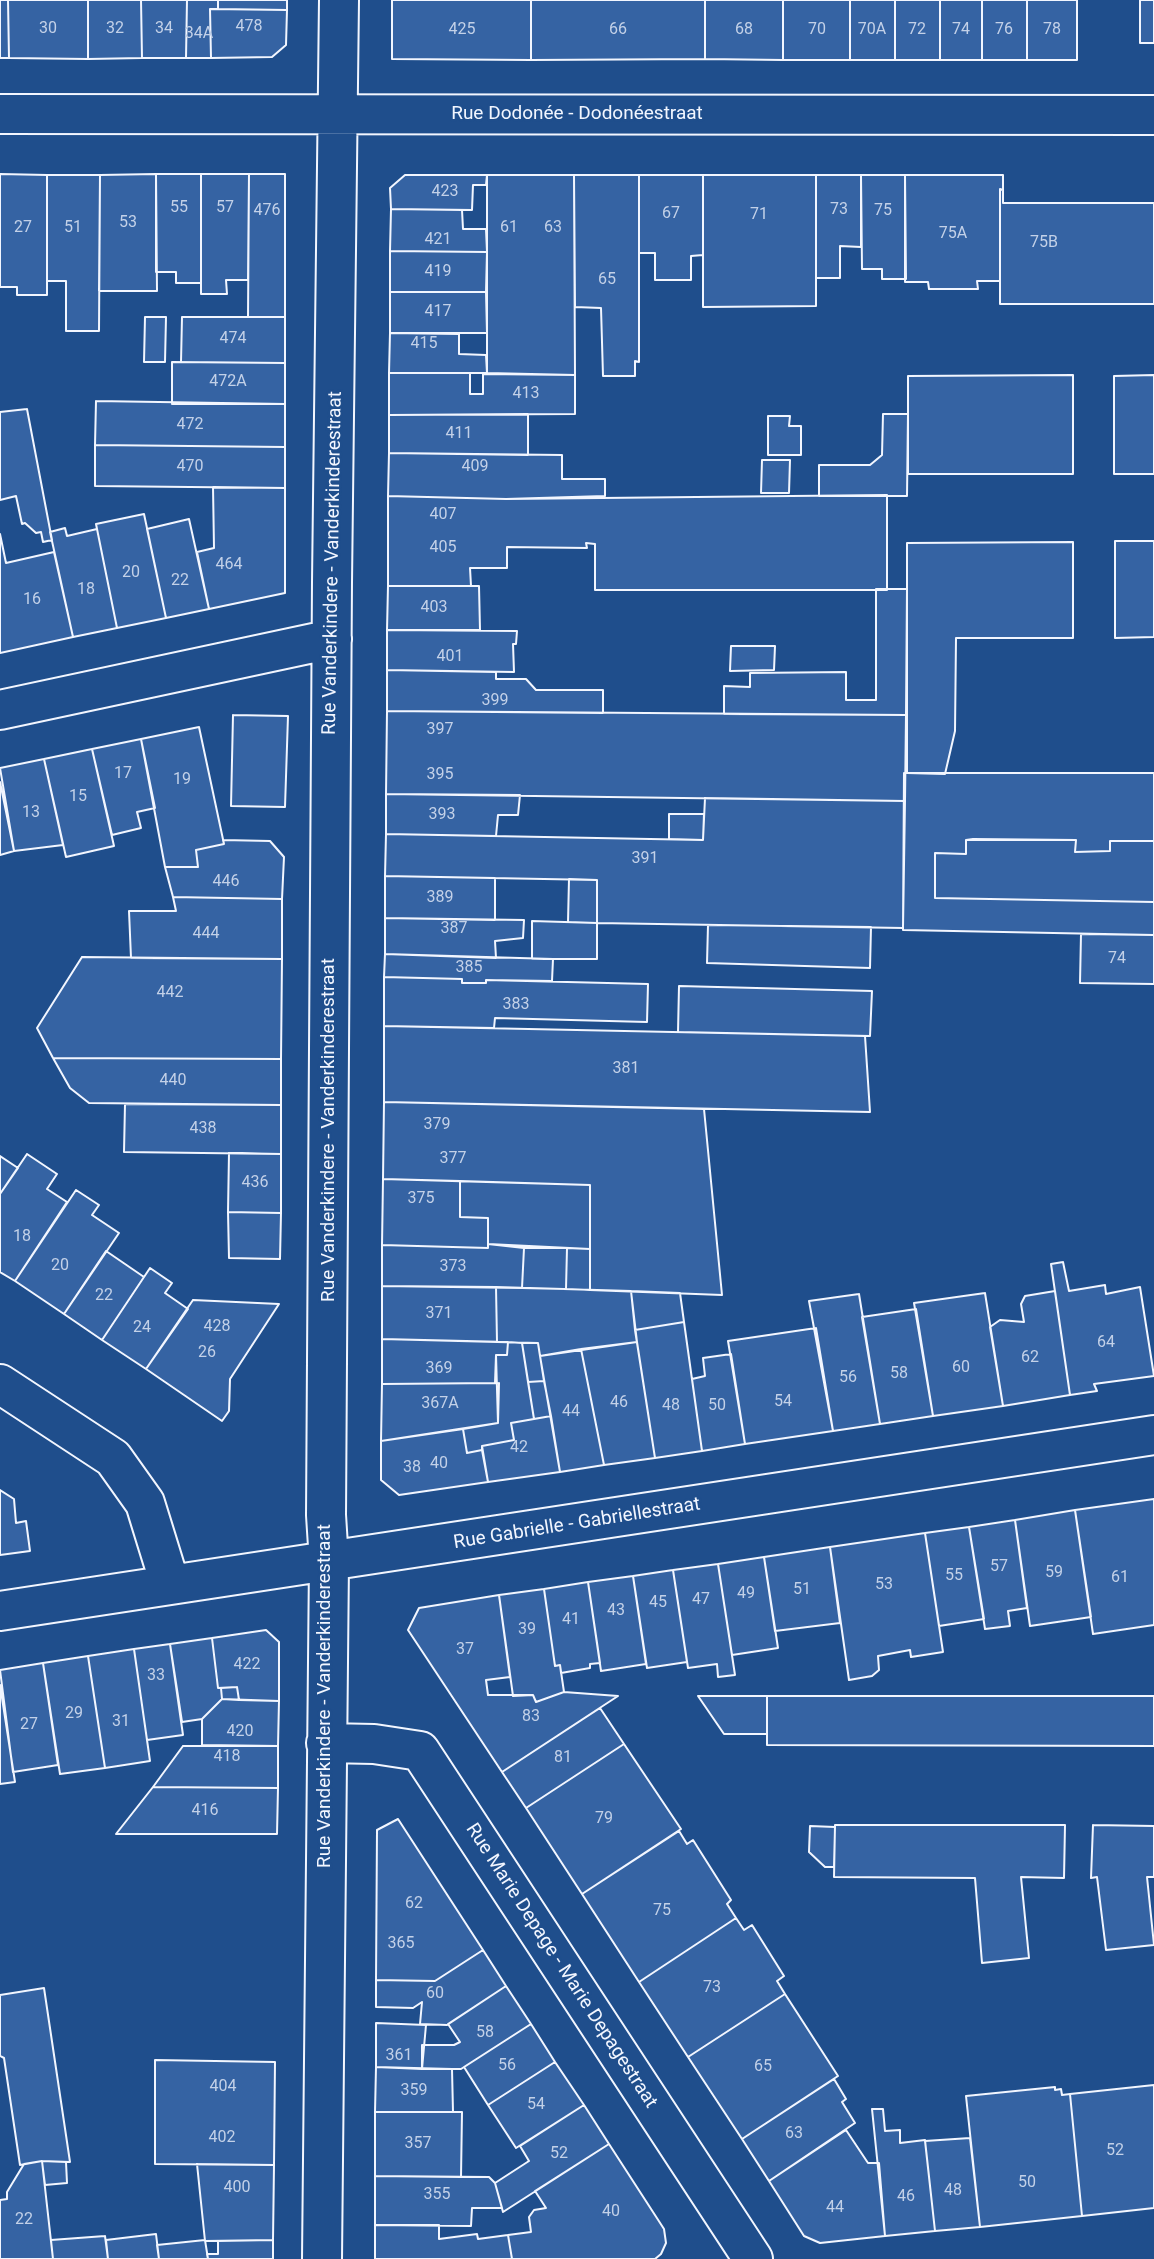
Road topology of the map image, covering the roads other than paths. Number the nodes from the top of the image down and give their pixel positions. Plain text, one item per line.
1 (339, 0) edge
2 (0, 114) edge
3 (339, 114) junction
4 (1154, 115) edge
5 (332, 639) junction
6 (0, 710) edge
7 (0, 1384) edge
8 (1154, 1435) edge
9 (329, 1562) junction
10 (170, 1584) junction
11 (0, 1611) edge
12 (327, 1743) junction
13 (322, 2259) edge
14 (753, 2259) edge

1 - 3 street, Rue Vanderkindere - Vanderkinderestraat
2 - 3 street, Rue Dodonée - Dodonéestraat
3 - 4 street, Rue Dodonée - Dodonéestraat
3 - 5 street, Rue Vanderkindere - Vanderkinderestraat
5 - 6 street
5 - 9 street, Rue Vanderkindere - Vanderkinderestraat
7 - 10 street
8 - 9 street, Rue Gabrielle - Gabriellestraat
9 - 10 street, Rue Gabrielle - Gabriellestraat
9 - 12 street, Rue Vanderkindere - Vanderkinderestraat
10 - 11 street, Rue Gabrielle - Gabriellestraat
12 - 13 street, Rue Vanderkindere - Vanderkinderestraat
12 - 14 street, Rue Marie Depage - Marie Depagestraat

